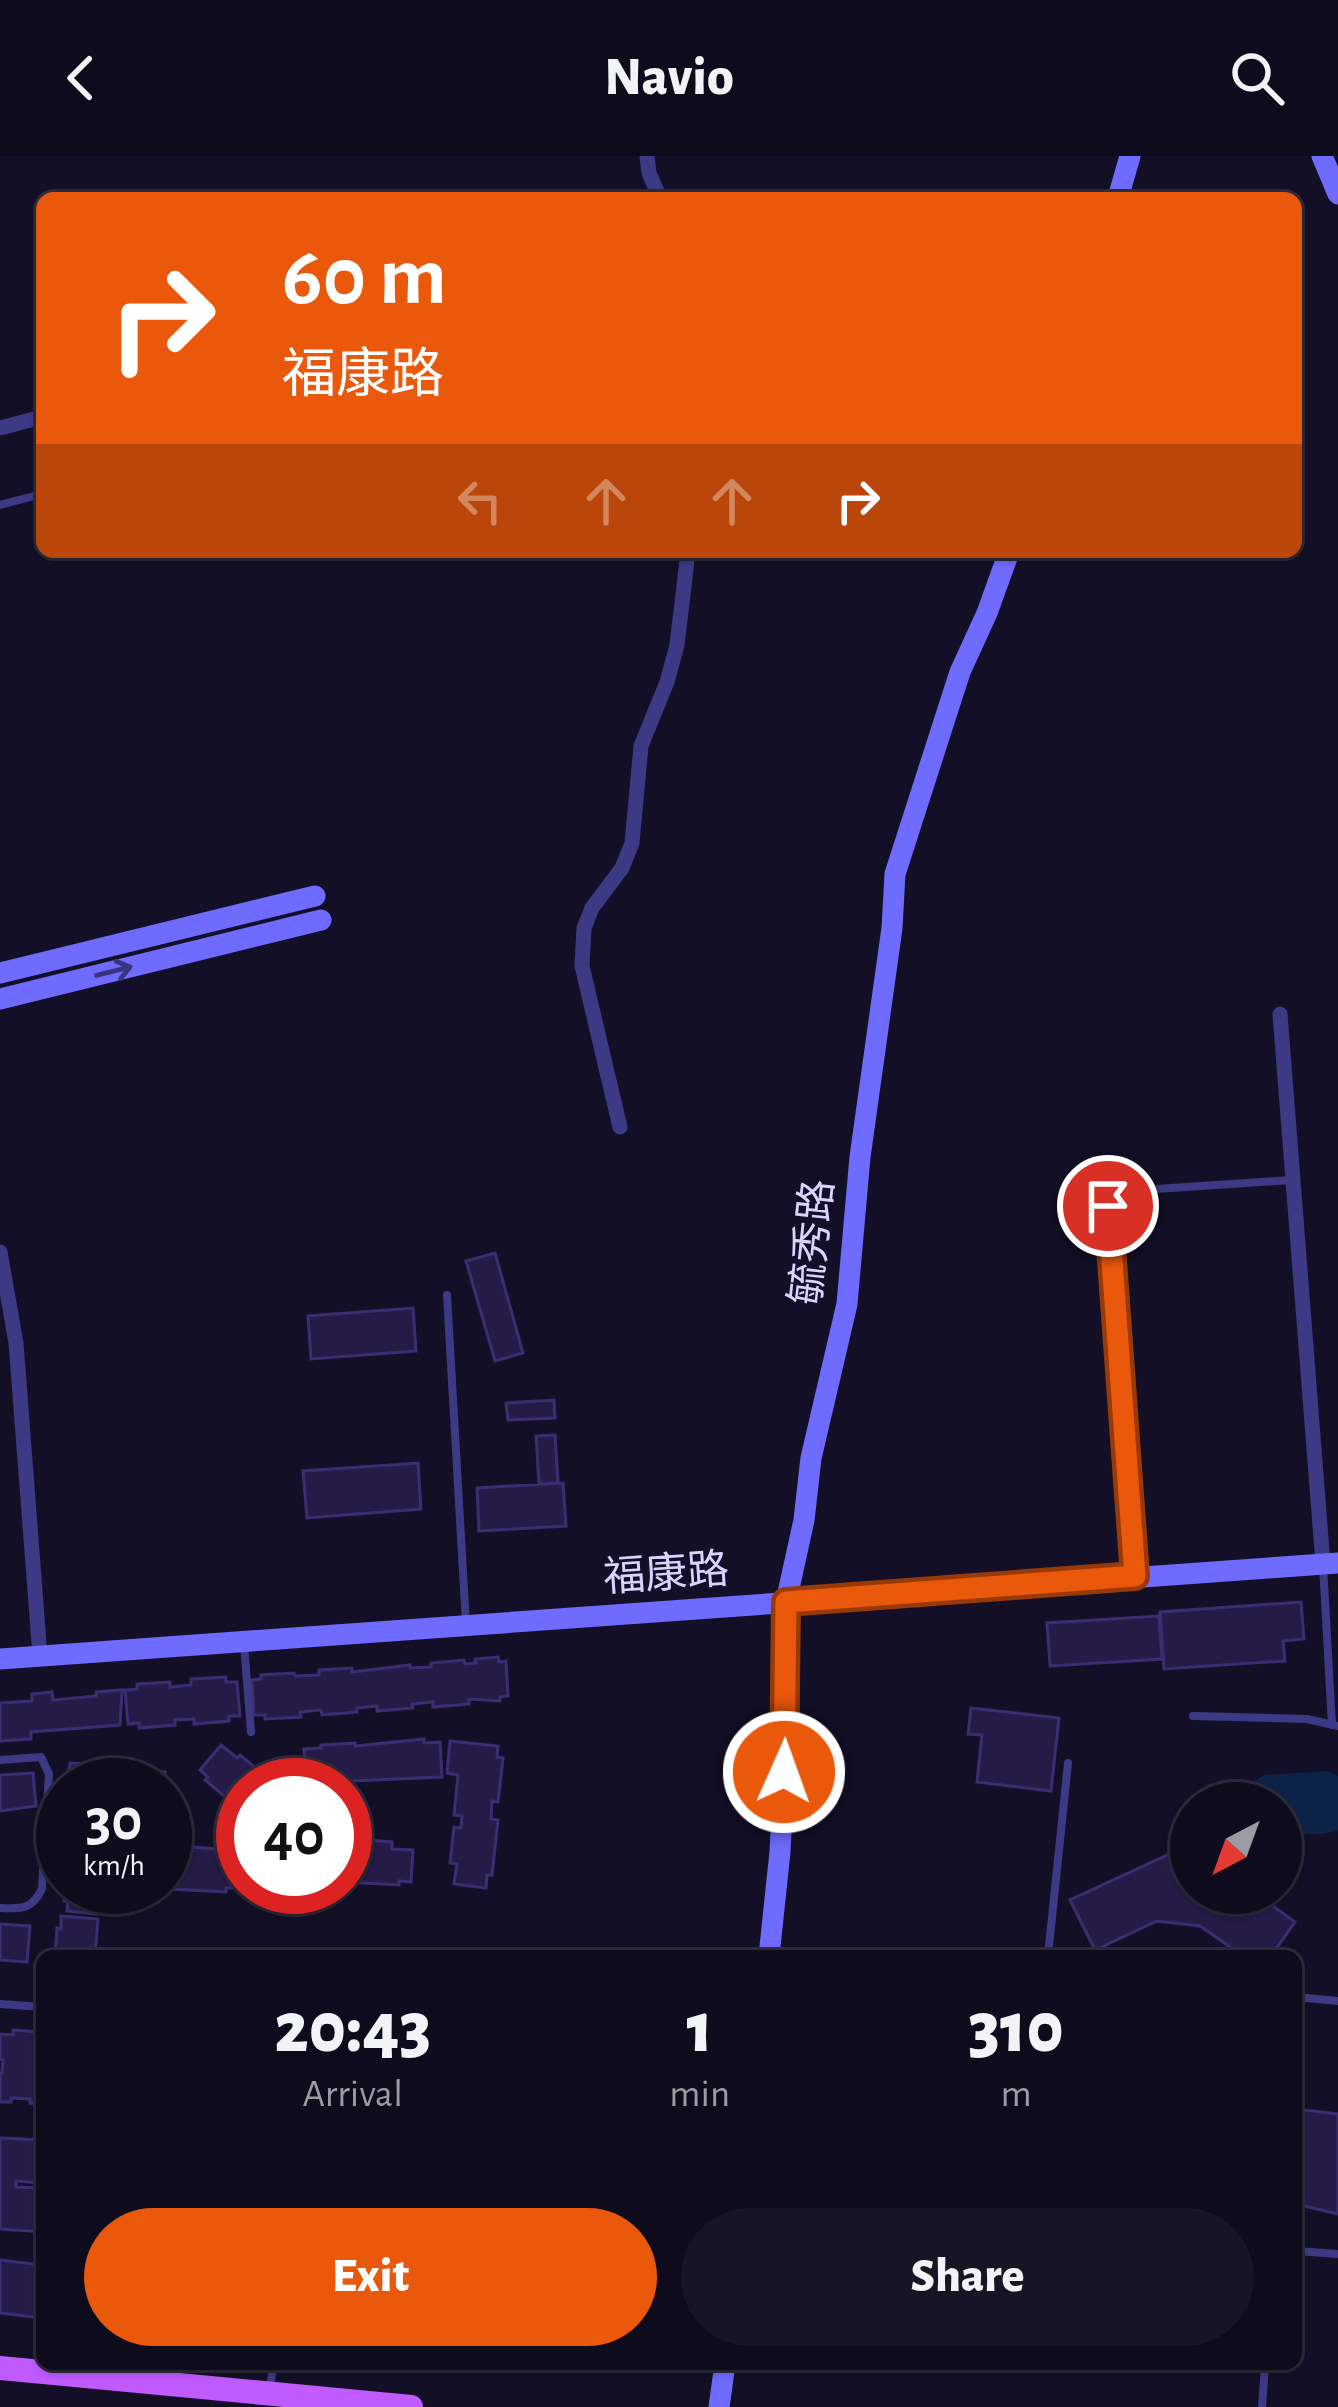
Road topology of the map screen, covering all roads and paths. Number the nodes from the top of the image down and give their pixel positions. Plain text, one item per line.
1 (647, 156) edge
2 (1130, 156) edge
3 (1322, 156) edge
4 (657, 192) edge
5 (1120, 192) edge
6 (1338, 194) edge
7 (36, 419) edge
8 (0, 428) edge
9 (36, 496) edge
10 (0, 505) edge
11 (687, 558) edge
12 (1007, 558) edge
13 (315, 896) dead end
14 (321, 920) dead end
15 (0, 973) edge
16 (0, 999) edge
17 (1280, 1014) dead end
18 (620, 1127) dead end
19 (1292, 1180) junction
20 (0, 1252) edge
21 (447, 1294) dead end
22 (9, 1360) edge
23 (1330, 1563) edge
24 (1135, 1576) junction
25 (786, 1602) junction
26 (466, 1625) junction
27 (244, 1642) junction
28 (40, 1656) junction
29 (0, 1659) edge
30 (1193, 1716) dead end
31 (1335, 1726) edge
32 (251, 1732) dead end
33 (0, 1760) edge
34 (1068, 1762) dead end
35 (0, 1907) edge
36 (770, 1950) edge
37 (1049, 1950) edge
38 (1302, 1998) edge
39 (1338, 2001) edge
40 (0, 2004) edge
41 (36, 2007) edge
42 (1302, 2252) edge
43 (1338, 2254) edge
44 (0, 2368) edge
45 (36, 2368) edge
46 (81, 2370) edge
47 (272, 2370) edge
48 (724, 2370) edge
49 (1265, 2370) edge
50 (270, 2393) junction
51 (411, 2407) edge
52 (719, 2407) edge
53 (1262, 2407) edge

1 - 4 street
2 - 5 street
3 - 6 street
7 - 8 street
9 - 10 lane
11 - 18 street
12 - 25 street, 毓秀路
13 - 15 street
16 -> 14 street
17 - 19 street
19 - 23 street
19 - 24 lane
20 - 22 street
21 - 26 lane
22 - 28 street
23 - 24 street, 福康路
23 - 31 lane
24 - 25 street, 福康路
25 - 26 street, 福康路
25 - 36 street, 毓秀路
26 - 27 street, 福康路
27 - 28 street, 福康路
27 - 32 lane
28 - 29 street, 福康路
30 - 31 lane
33 - 35 lane
34 - 37 lane
38 - 39 lane
40 - 41 lane
42 - 43 lane
44 - 45 main road
46 - 50 main road
47 - 50 lane
48 - 52 street
49 - 53 lane
50 - 51 main road

